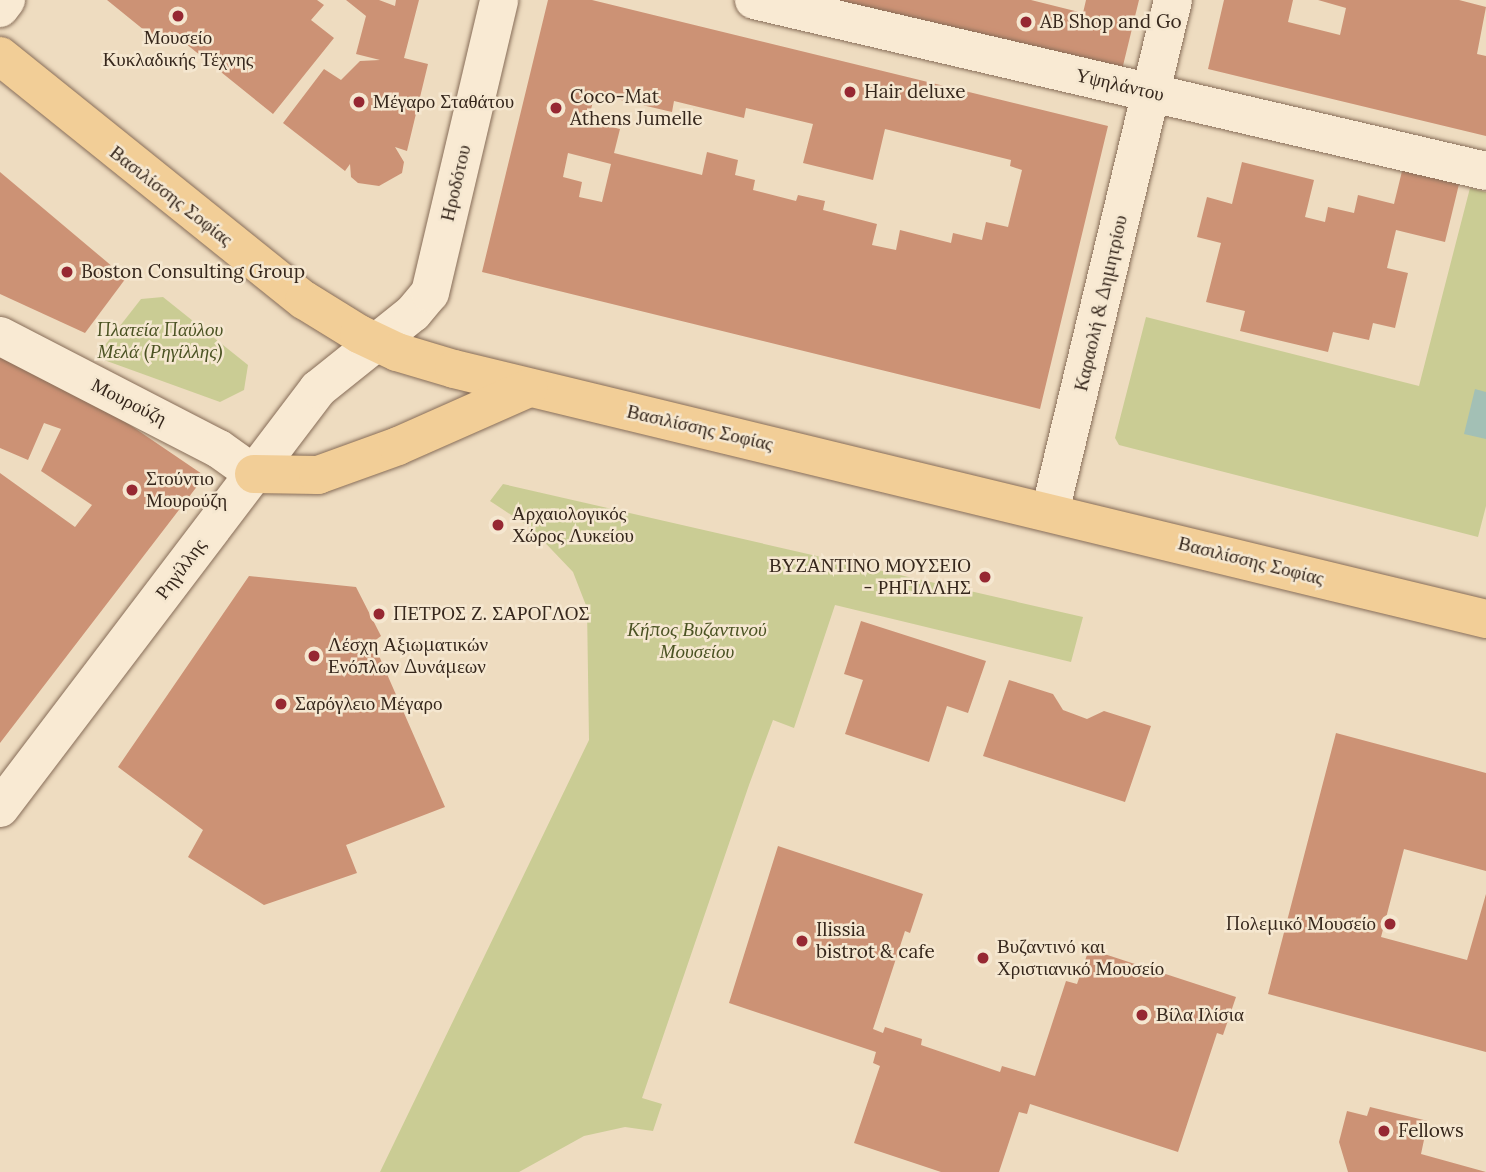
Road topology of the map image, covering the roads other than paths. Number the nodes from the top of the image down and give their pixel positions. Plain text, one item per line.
1 (6, 0) edge
2 (499, 0) edge
3 (754, 0) edge
4 (1173, 0) edge
5 (0, 8) edge
6 (0, 56) edge
7 (1151, 92) junction
8 (1486, 171) edge
9 (0, 336) edge
10 (373, 341) junction
11 (529, 388) junction
12 (254, 474) junction
13 (1050, 512) junction
14 (1486, 619) edge
15 (0, 808) edge

1 - 5 street
2 - 10 street, Ηροδότου
3 - 7 street, Υψηλάντου
4 - 7 street, Καραολή & Δημητρίου
6 - 10 main road, Βασιλίσσης Σοφίας
7 - 8 street, Υψηλάντου
7 - 13 street, Καραολή & Δημητρίου
9 - 12 street, Μουρούζη
10 - 11 main road, Βασιλίσσης Σοφίας
10 - 12 street, Ρηγίλλης
11 - 12 main road
11 - 13 main road, Βασιλίσσης Σοφίας
12 - 15 street, Ρηγίλλης
13 - 14 main road, Βασιλίσσης Σοφίας

